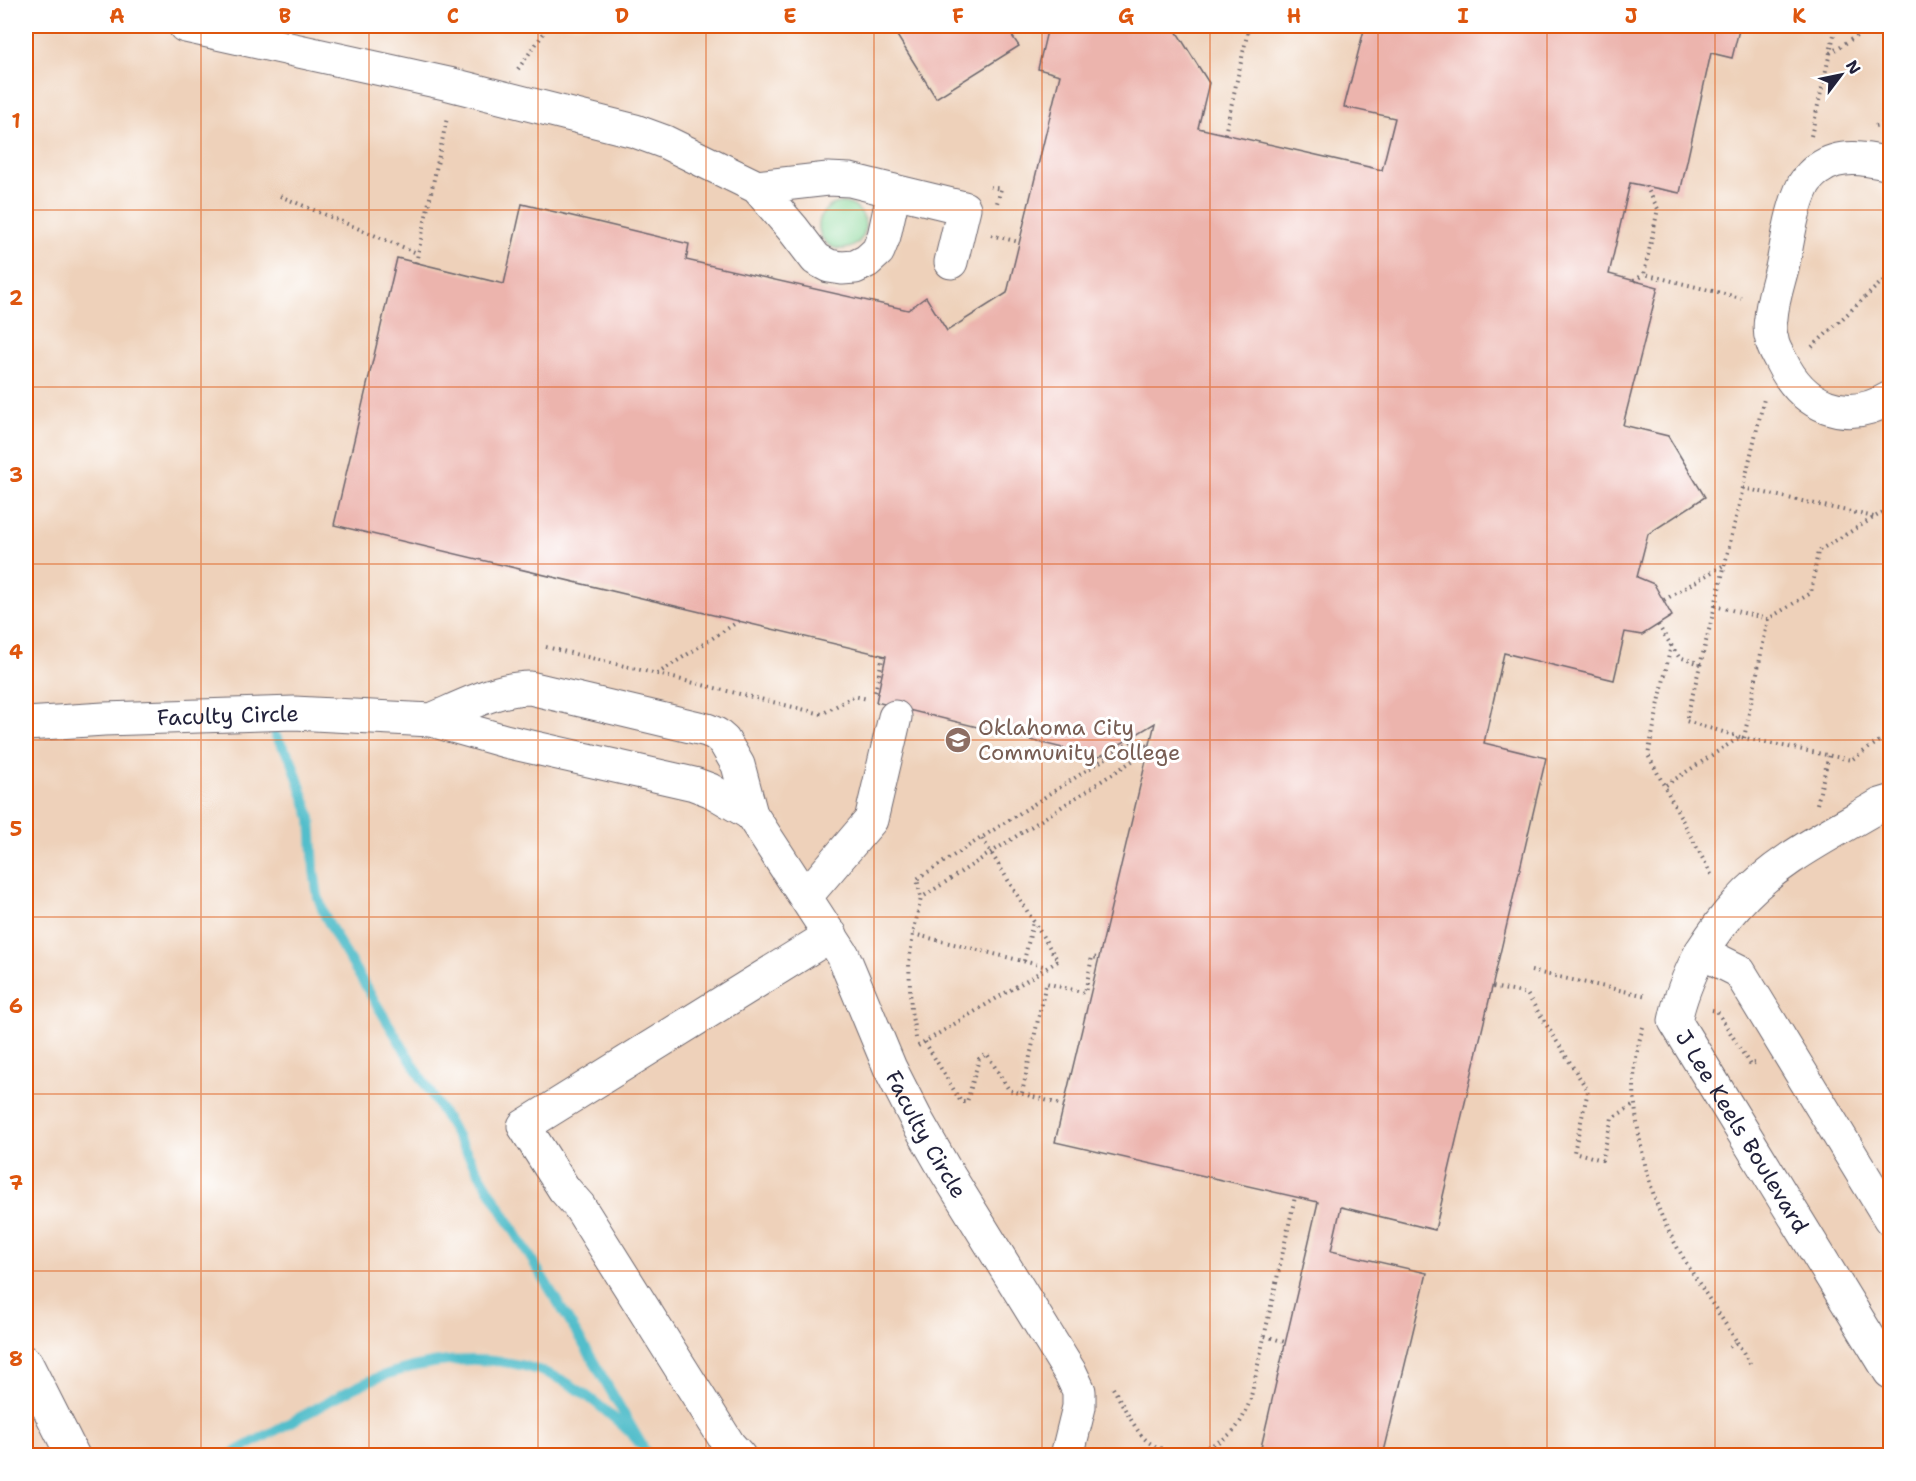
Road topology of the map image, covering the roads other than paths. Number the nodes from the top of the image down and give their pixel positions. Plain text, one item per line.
1 (185, 26) edge
2 (1890, 164) edge
3 (757, 187) junction
4 (894, 191) junction
5 (951, 262) dead end
6 (1890, 399) edge
7 (895, 717) dead end
8 (431, 720) junction
9 (26, 724) edge
10 (1890, 802) edge
11 (751, 814) junction
12 (806, 896) junction
13 (831, 934) junction
14 (1701, 952) junction
15 (1890, 1219) edge
16 (26, 1363) edge
17 (1890, 1372) edge
18 (73, 1455) edge
19 (739, 1455) edge
20 (1067, 1455) edge

1 - 3 street
2 - 6 street
3 - 4 street
3 - 4 street
4 - 5 street
7 - 12 street
8 - 9 street, Faculty Circle
8 - 11 street, Faculty Circle
8 - 11 street, Faculty Circle
10 - 14 street
11 - 12 street, Faculty Circle
12 - 13 street, Faculty Circle
13 - 19 street
13 - 20 street, Faculty Circle
14 - 15 street
14 - 17 street, J Lee Keels Boulevard
16 - 18 street

